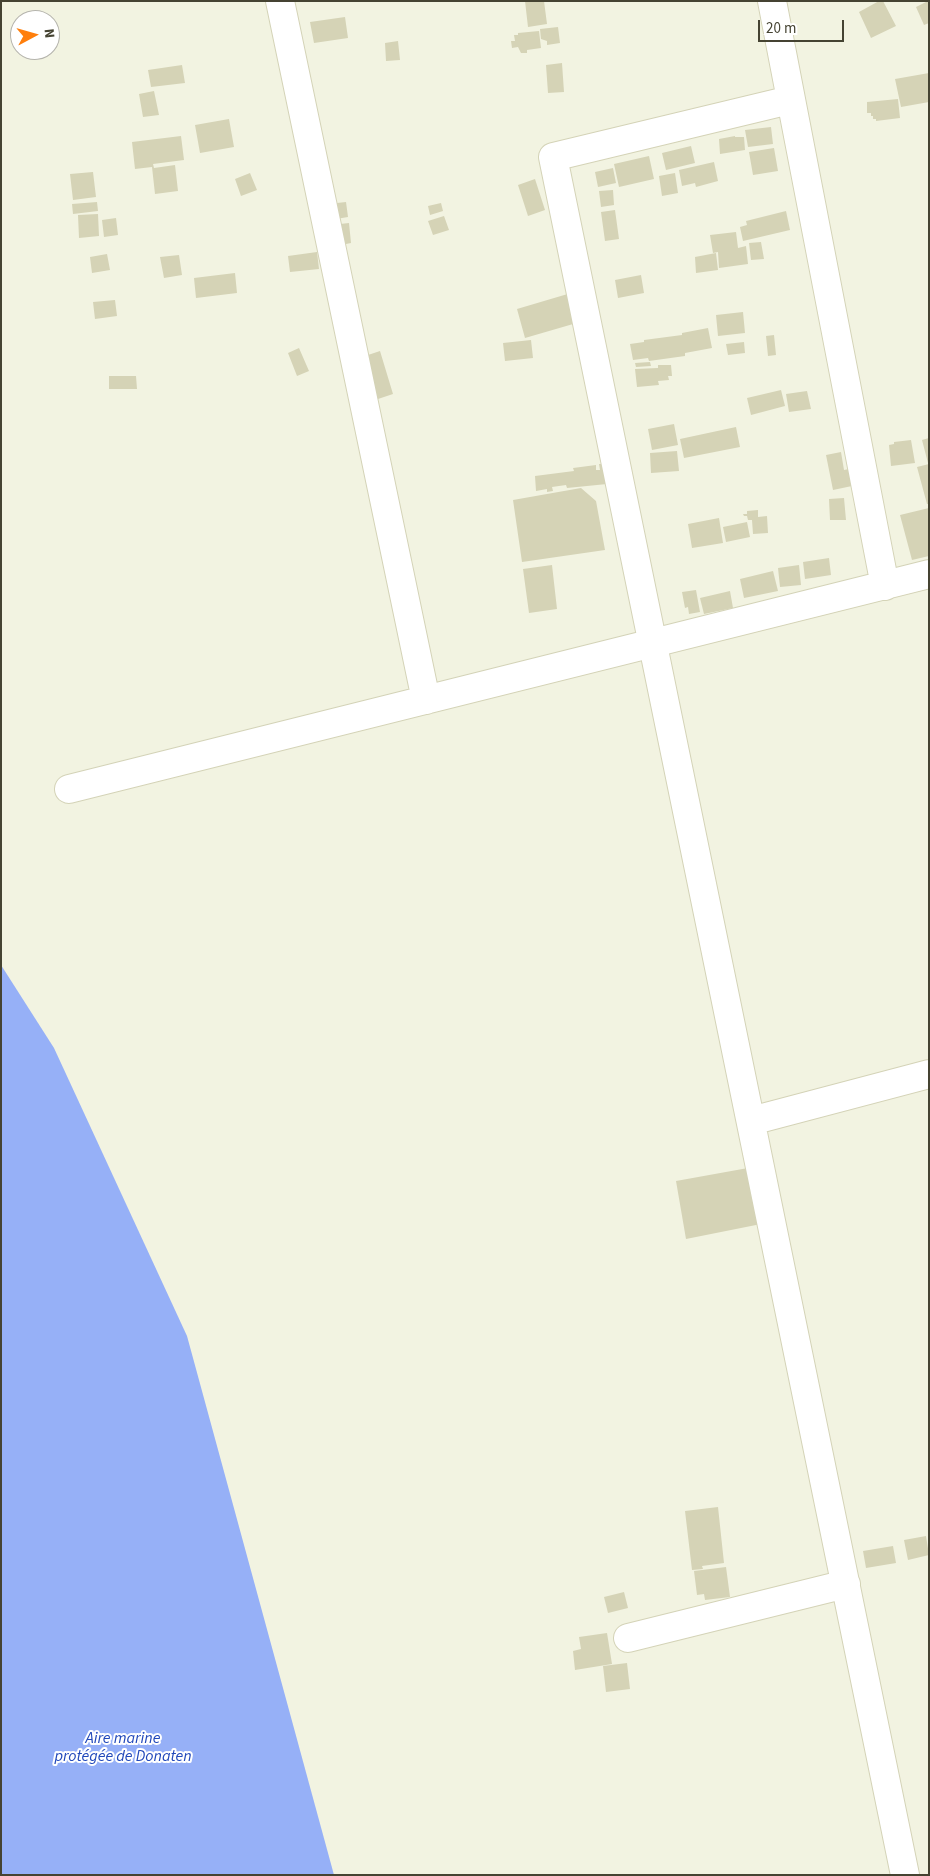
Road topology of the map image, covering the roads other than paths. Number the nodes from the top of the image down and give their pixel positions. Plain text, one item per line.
1 (280, 1) edge
2 (772, 1) edge
3 (790, 100) junction
4 (929, 574) edge
5 (885, 586) junction
6 (653, 644) junction
7 (426, 700) junction
8 (69, 788) dead end
9 (929, 1074) edge
10 (750, 1121) junction
11 (846, 1584) junction
12 (628, 1638) dead end
13 (906, 1875) edge

1 - 7 street
2 - 3 street
3 - 5 street
3 - 6 street
4 - 5 street
5 - 6 street
6 - 7 street
6 - 10 street
7 - 8 street
9 - 10 street
10 - 11 street
11 - 12 street
11 - 13 street

